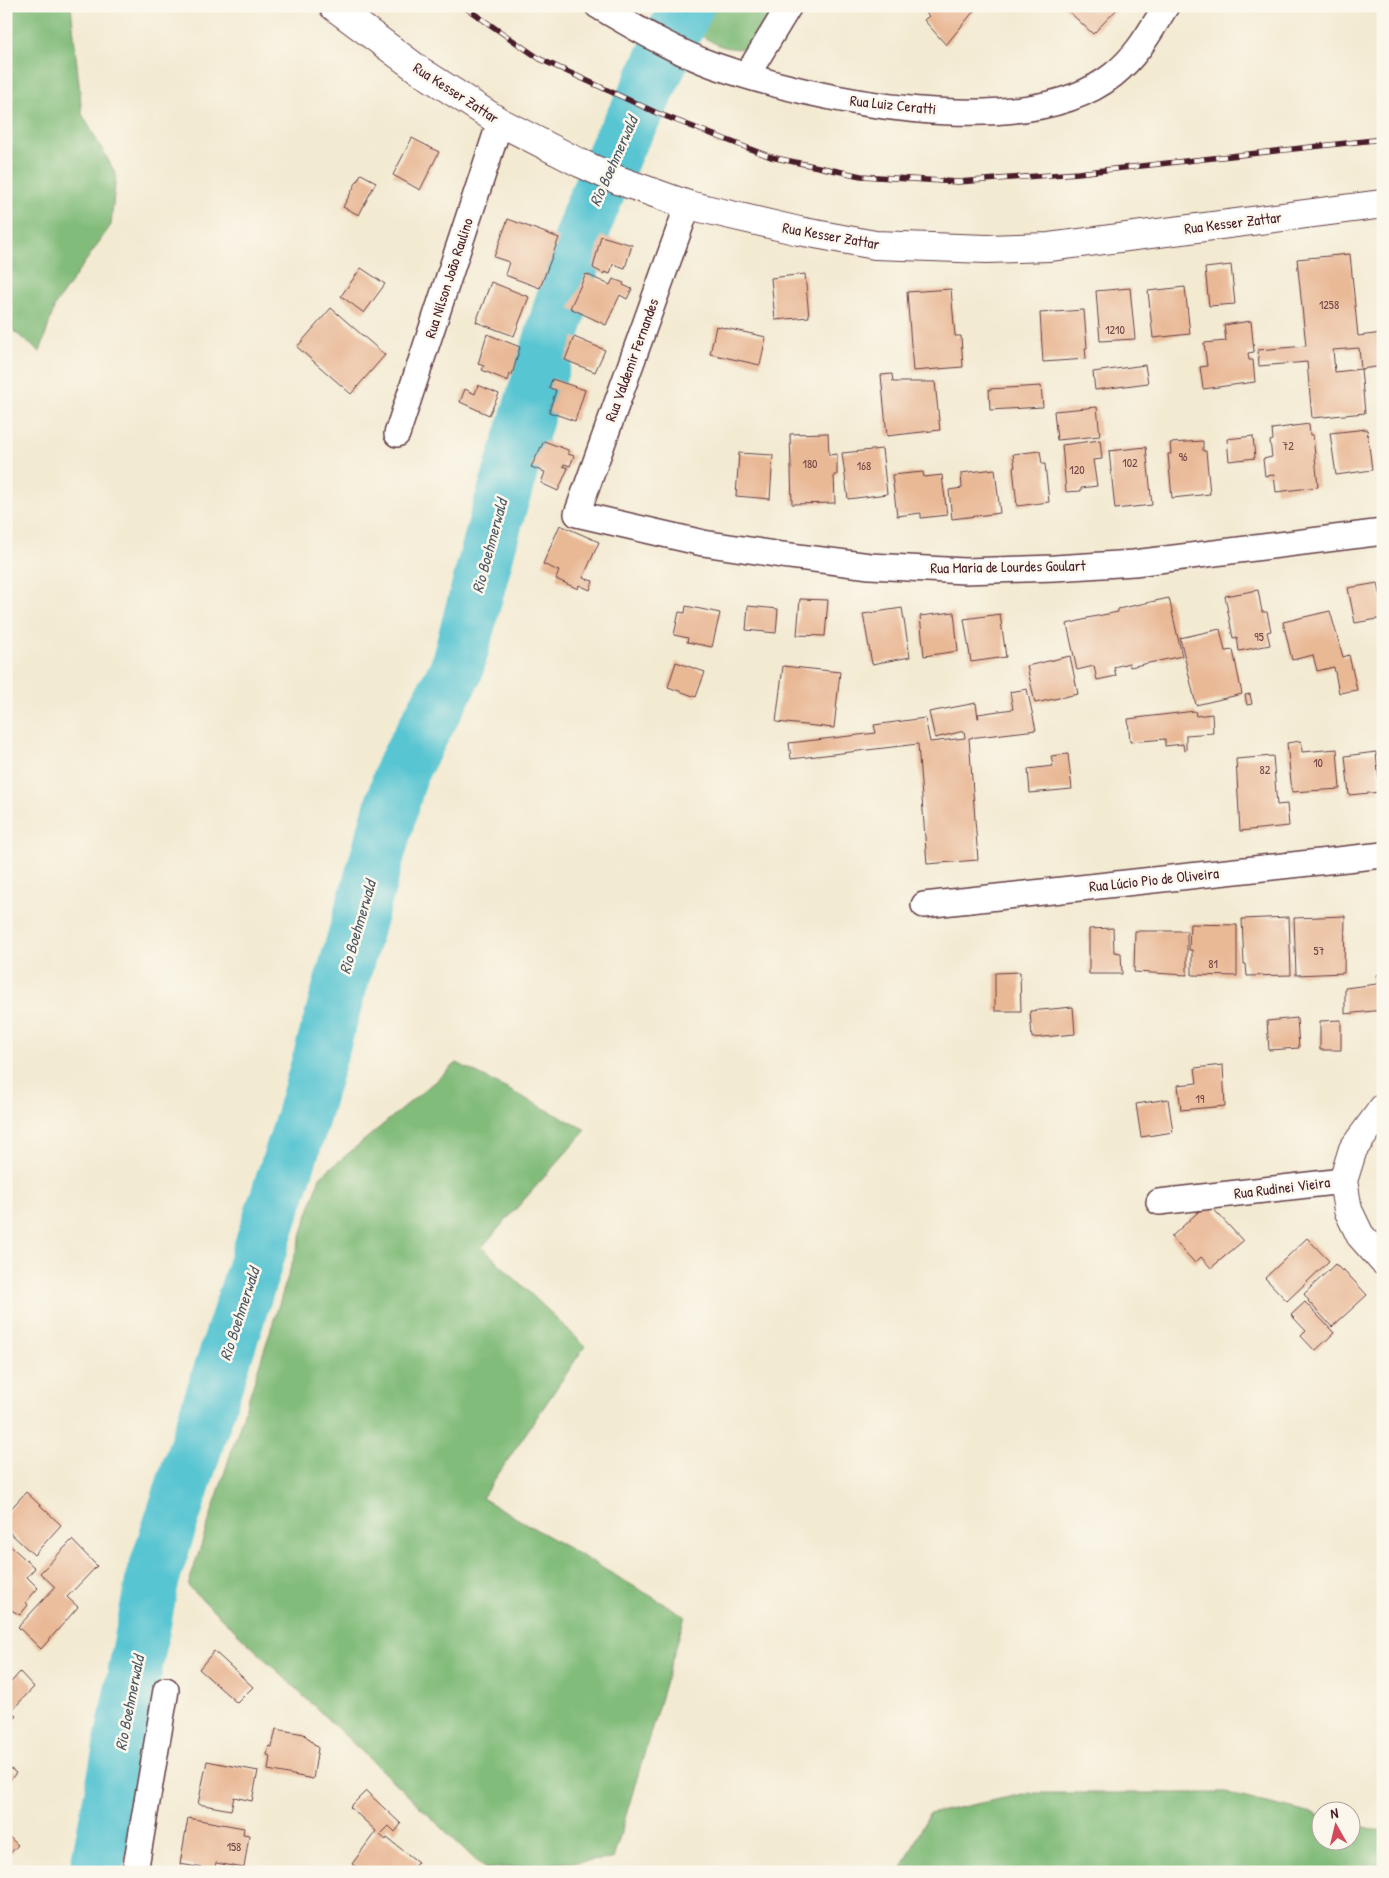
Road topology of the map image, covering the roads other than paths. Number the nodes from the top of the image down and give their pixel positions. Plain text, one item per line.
1 (333, 6) edge
2 (598, 6) edge
3 (790, 6) edge
4 (1166, 6) edge
5 (747, 76) junction
6 (500, 122) junction
7 (1383, 204) edge
8 (688, 205) junction
9 (397, 434) dead end
10 (576, 514) joint
11 (1383, 532) edge
12 (1383, 854) edge
13 (924, 905) dead end
14 (1383, 1108) edge
15 (1343, 1181) junction
16 (1159, 1202) dead end
17 (1383, 1261) edge
18 (166, 1690) dead end
19 (135, 1872) edge

1 - 6 street, Rua Kesser Zattar
2 - 5 street, Rua Luiz Ceratti
3 - 5 street
4 - 5 street, Rua Luiz Ceratti
6 - 8 street, Rua Kesser Zattar
6 - 9 street, Rua Nilson João Raulino
7 - 8 street, Rua Kesser Zattar
8 - 10 street, Rua Valdemir Fernandes
10 - 11 street, Rua Maria de Lourdes Goulart
12 - 13 street, Rua Lúcio Pio de Oliveira
14 - 15 street
15 - 16 street, Rua Rudinei Vieira
15 - 17 street, Rua Rudinei Vieira
18 - 19 street

